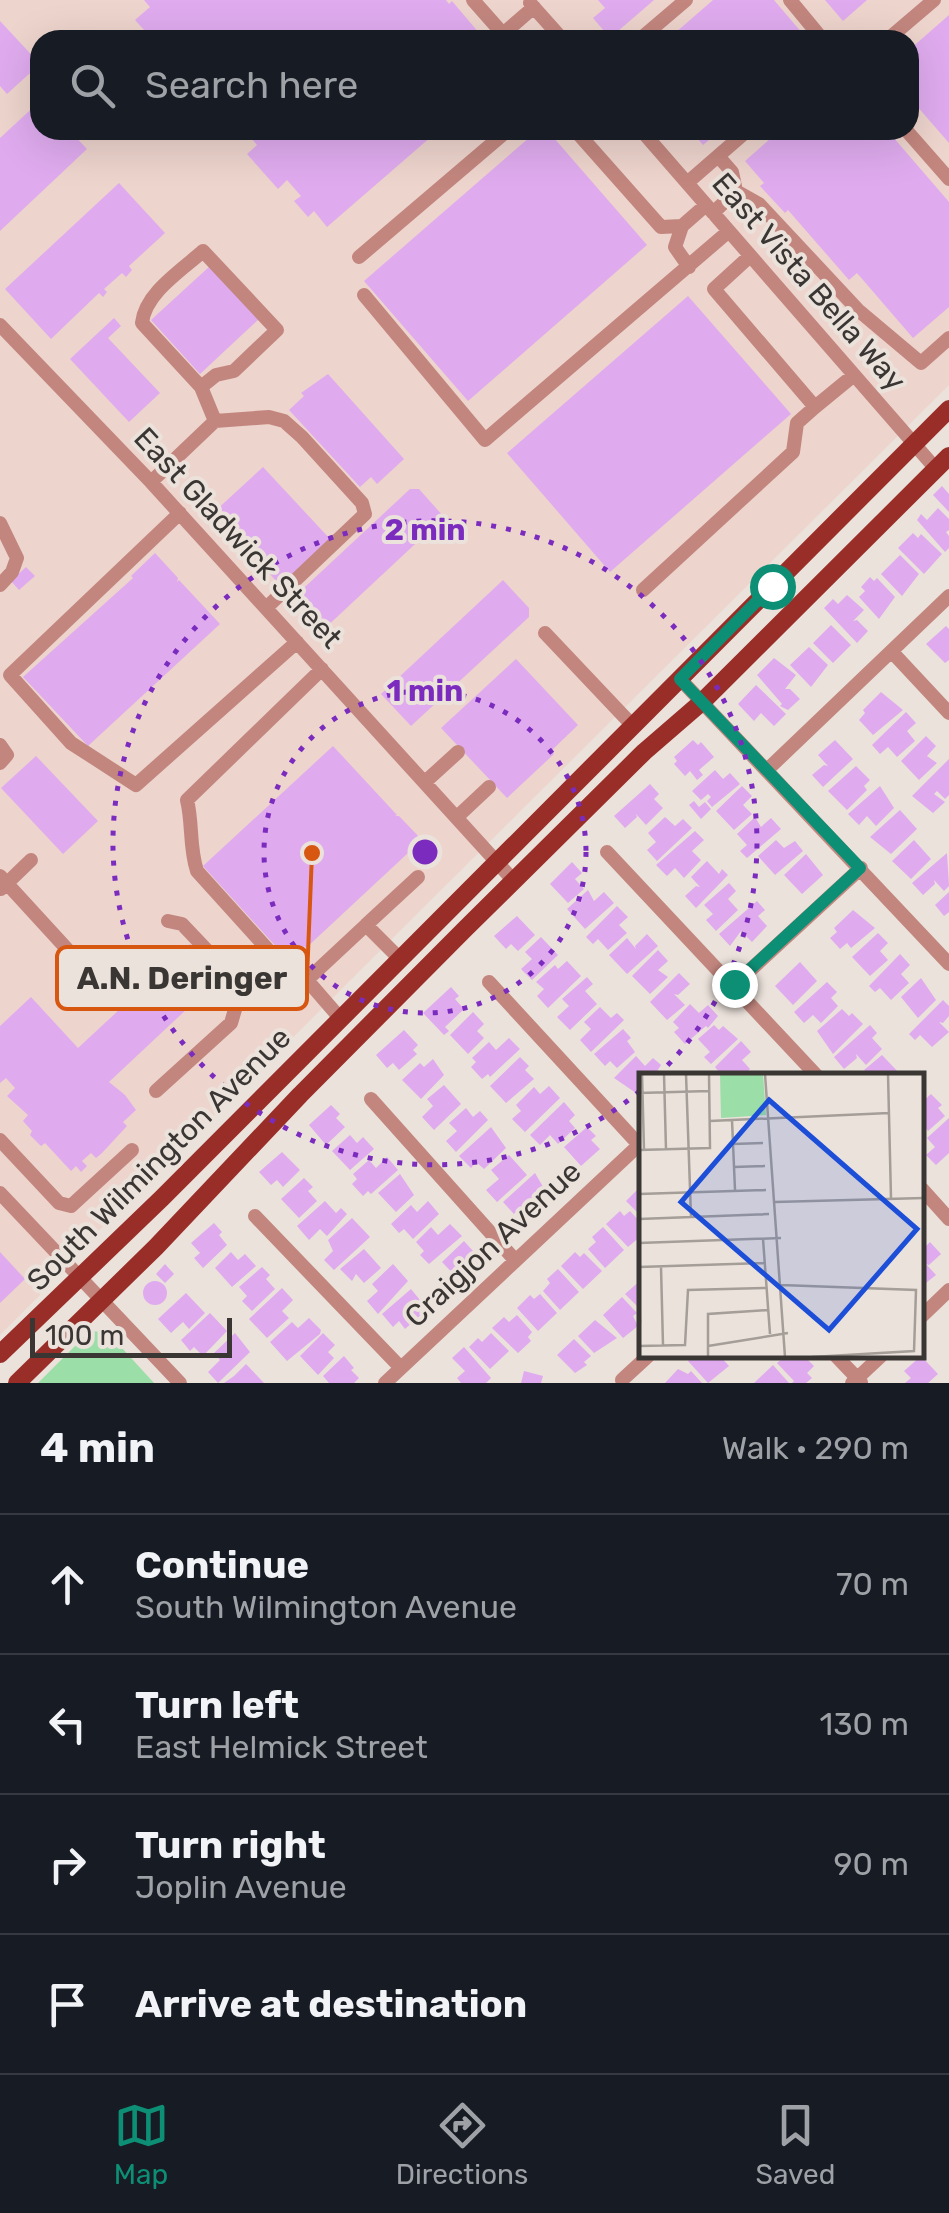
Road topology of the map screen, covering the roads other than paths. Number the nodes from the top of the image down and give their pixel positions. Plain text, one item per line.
1 (473, 0) edge
2 (686, 0) edge
3 (790, 0) edge
4 (934, 0) edge
5 (531, 4) edge
6 (499, 30) edge
7 (506, 30) edge
8 (552, 30) edge
9 (651, 30) edge
10 (816, 30) edge
11 (899, 30) edge
12 (496, 140) edge
13 (583, 140) edge
14 (650, 140) edge
15 (736, 140) edge
16 (915, 140) edge
17 (718, 156) junction
18 (949, 179) edge
19 (687, 183) junction
20 (736, 191) junction
21 (710, 209) junction
22 (682, 226) junction
23 (729, 232) junction
24 (750, 256) junction
25 (359, 257) dead end
26 (689, 268) junction
27 (364, 295) dead end
28 (0, 325) edge
29 (949, 338) edge
30 (854, 375) junction
31 (202, 387) junction
32 (815, 407) junction
33 (949, 408) edge
34 (215, 421) junction
35 (914, 444) junction
36 (942, 462) edge
37 (151, 482) junction
38 (180, 513) junction
39 (0, 523) edge
40 (0, 585) edge
41 (643, 590) dead end
42 (949, 596) edge
43 (266, 608) junction
44 (545, 633) dead end
45 (297, 642) junction
46 (893, 652) junction
47 (322, 670) junction
48 (680, 679) junction
49 (703, 700) junction
50 (949, 713) edge
51 (633, 726) junction
52 (0, 745) edge
53 (458, 752) dead end
54 (0, 763) edge
55 (768, 769) junction
56 (425, 782) junction
57 (489, 788) dead end
58 (457, 817) junction
59 (607, 852) dead end
60 (31, 860) dead end
61 (496, 861) junction
62 (860, 868) junction
63 (418, 876) dead end
64 (514, 880) junction
65 (2, 883) edge
66 (168, 922) dead end
67 (366, 925) junction
68 (399, 958) junction
69 (949, 964) edge
70 (306, 980) junction
71 (490, 982) dead end
72 (100, 984) dead end
73 (734, 984) junction
74 (340, 1018) junction
75 (814, 1073) edge
76 (156, 1091) dead end
77 (371, 1099) dead end
78 (0, 1140) edge
79 (639, 1145) edge
80 (639, 1147) edge
81 (132, 1150) dead end
82 (924, 1191) edge
83 (0, 1193) edge
84 (254, 1216) dead end
85 (949, 1219) edge
86 (514, 1260) junction
87 (81, 1278) junction
88 (949, 1290) edge
89 (102, 1301) junction
90 (924, 1314) edge
91 (0, 1354) edge
92 (646, 1358) edge
93 (838, 1358) edge
94 (879, 1358) edge
95 (401, 1368) junction
96 (622, 1380) dead end
97 (857, 1381) edge
98 (17, 1383) edge
99 (180, 1383) edge
100 (385, 1383) edge

1 - 6 street
2 - 9 street
3 - 10 street
4 - 11 street
5 - 7 street
5 - 8 street
12 - 25 street
13 - 22 street
14 - 19 street, East Vista Bella Way
15 - 17 street
16 - 18 street
17 - 19 street
17 - 20 street
19 - 21 street, East Vista Bella Way
20 - 21 street
20 - 29 street
21 - 22 street
21 - 23 street, East Vista Bella Way
22 - 26 street
23 - 24 street, East Vista Bella Way
23 - 26 street
24 - 30 street, East Vista Bella Way
24 - 32 street
26 - 27 street
28 - 37 street, East Gladwick Street
30 - 32 street
30 - 35 street, East Vista Bella Way
31 - 31 street
31 - 34 street
32 - 41 street
33 - 35 main road, South Wilmington Avenue
34 - 37 street
34 - 43 street
35 - 36 street, East Vista Bella Way
35 - 48 main road, South Wilmington Avenue
36 - 49 main road, South Wilmington Avenue
37 - 38 street, East Gladwick Street
38 - 43 street, East Gladwick Street
38 - 45 street
39 - 40 street
42 - 46 street
43 - 45 street, East Gladwick Street
44 - 51 street
45 - 47 street, East Gladwick Street
46 - 50 street
46 - 55 street
47 - 56 street, East Gladwick Street
47 - 70 street
48 - 49 street
48 - 51 main road, South Wilmington Avenue
49 - 55 street
49 - 64 main road, South Wilmington Avenue
51 - 61 main road, South Wilmington Avenue
52 - 54 street
53 - 56 street
55 - 62 street
56 - 58 street, East Gladwick Street
57 - 58 street
58 - 61 street, East Gladwick Street
59 - 73 street
60 - 65 street
61 - 64 street, East Gladwick Street
61 - 68 main road, South Wilmington Avenue
62 - 69 street
62 - 73 street
63 - 67 street
64 - 89 main road, South Wilmington Avenue
65 - 72 street
66 - 76 street
67 - 68 street
67 - 70 street
68 - 74 main road, South Wilmington Avenue
70 - 74 street
71 - 79 street
73 - 75 street
74 - 87 main road, South Wilmington Avenue
77 - 86 street
78 - 81 street
80 - 86 street, Craigjon Avenue
82 - 85 street
83 - 87 street
84 - 95 street
86 - 95 street, Craigjon Avenue
87 - 89 street
87 - 91 main road, South Wilmington Avenue
88 - 90 street
89 - 98 main road, South Wilmington Avenue
89 - 99 street
92 - 96 street
93 - 97 street
94 - 97 street
95 - 100 street, Craigjon Avenue

